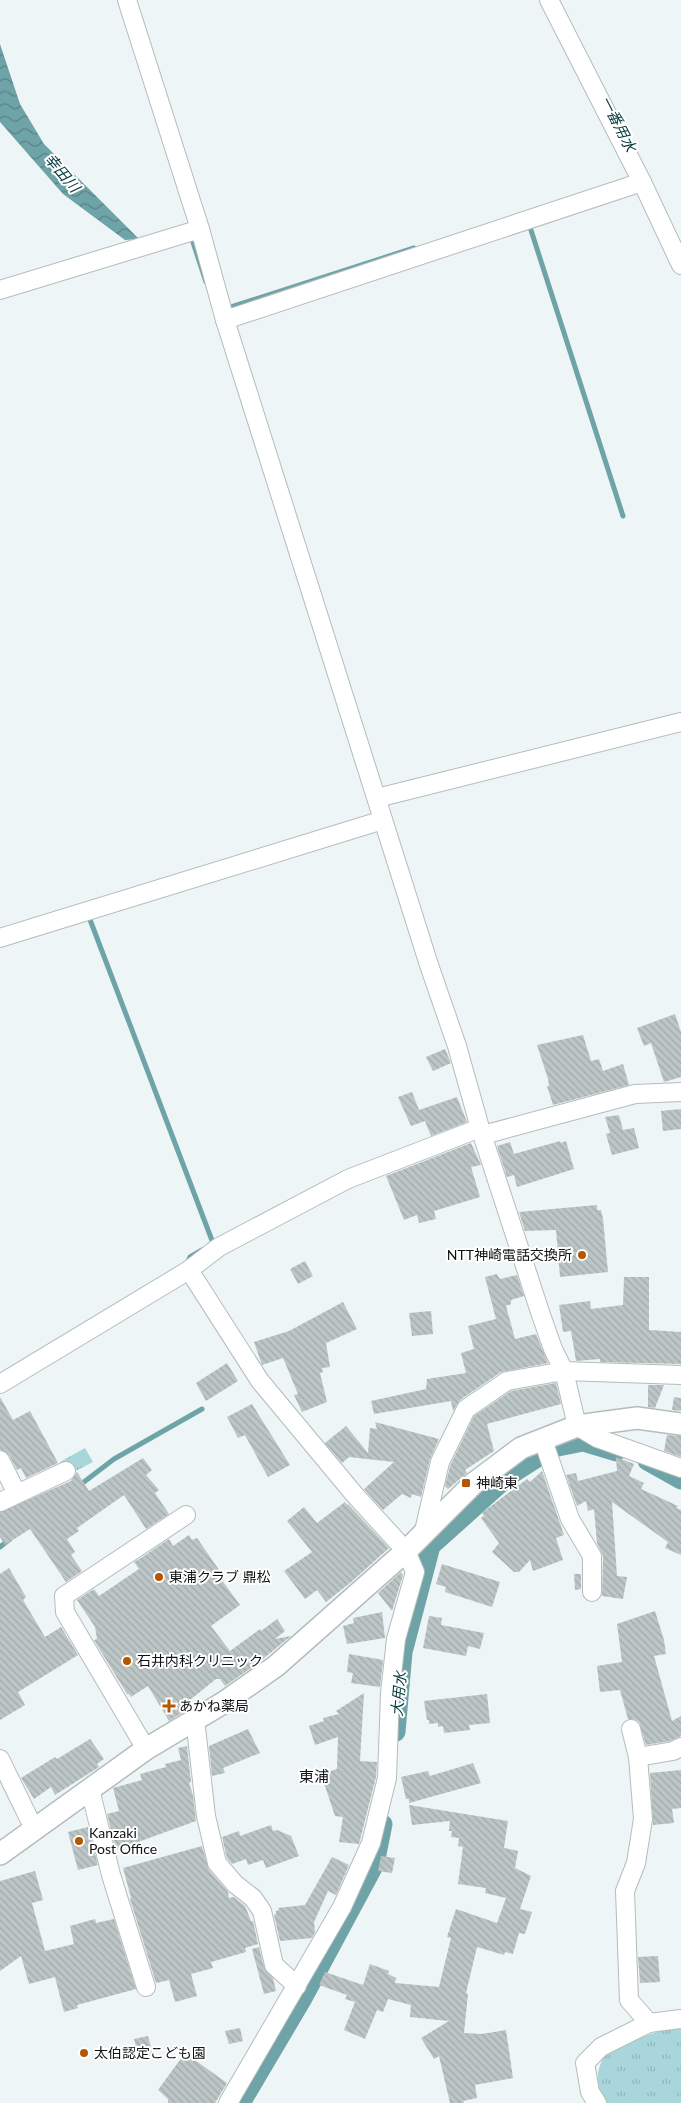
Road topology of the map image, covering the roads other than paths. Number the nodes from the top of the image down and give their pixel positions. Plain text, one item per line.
1 (127, 0) edge
2 (549, 0) edge
3 (642, 182) junction
4 (193, 231) junction
5 (681, 266) edge
6 (0, 290) edge
7 (225, 320) junction
8 (681, 722) edge
9 (377, 798) junction
10 (379, 821) junction
11 (0, 938) edge
12 (681, 1092) edge
13 (478, 1130) junction
14 (189, 1270) junction
15 (564, 1371) junction
16 (681, 1375) edge
17 (0, 1384) edge
18 (681, 1424) edge
19 (577, 1426) junction
20 (546, 1449) junction
21 (0, 1460) edge
22 (681, 1468) edge
23 (66, 1471) dead end
24 (17, 1494) junction
25 (0, 1502) edge
26 (186, 1515) dead end
27 (424, 1531) junction
28 (406, 1551) junction
29 (592, 1592) dead end
30 (195, 1720) junction
31 (631, 1729) dead end
32 (681, 1747) edge
33 (146, 1749) junction
34 (638, 1757) junction
35 (0, 1759) edge
36 (90, 1789) junction
37 (34, 1829) junction
38 (0, 1854) edge
39 (297, 1986) junction
40 (146, 1987) dead end
41 (681, 2019) edge
42 (649, 2023) junction
43 (228, 2103) edge
44 (597, 2103) edge

1 - 4 street
2 - 3 street
3 - 5 street
3 - 7 street
4 - 6 street
4 - 7 street
7 - 9 street
8 - 9 street
9 - 10 street
10 - 11 street
10 - 13 street
12 - 13 street
13 - 14 street
13 - 15 street
14 - 17 street
14 - 28 street
15 - 16 street
15 - 19 street
15 - 27 street
18 - 19 street
19 - 20 street
19 - 22 street
20 - 27 street
20 - 29 street
21 - 24 street
23 - 24 street
24 - 25 street
26 - 33 street
27 - 28 street
28 - 30 street
28 - 39 street
30 - 33 street
30 - 39 street
31 - 34 street
32 - 34 street
33 - 36 street
34 - 42 street
35 - 37 street
36 - 37 street
36 - 40 street
37 - 38 street
39 - 43 street
41 - 42 street
42 - 44 street

